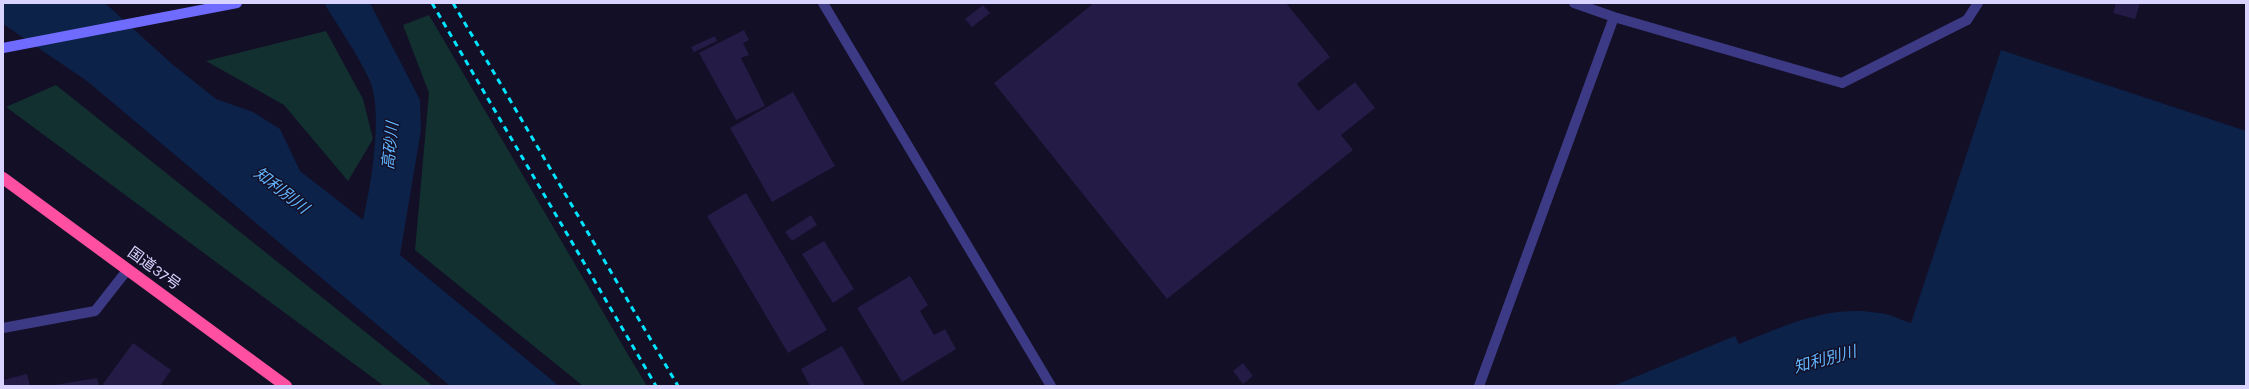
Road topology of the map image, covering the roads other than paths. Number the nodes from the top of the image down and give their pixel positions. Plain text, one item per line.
1 (237, 3) edge
2 (823, 3) edge
3 (1574, 3) edge
4 (1978, 3) edge
5 (1614, 17) junction
6 (7, 48) edge
7 (3, 178) edge
8 (128, 269) junction
9 (3, 328) edge
10 (286, 386) edge
11 (1052, 386) edge
12 (1479, 386) edge

1 - 6 street
2 - 11 street
3 - 5 street
4 - 5 street
5 - 12 street
7 - 8 highway, 国道37号
8 - 9 street
8 - 10 highway, 国道37号

